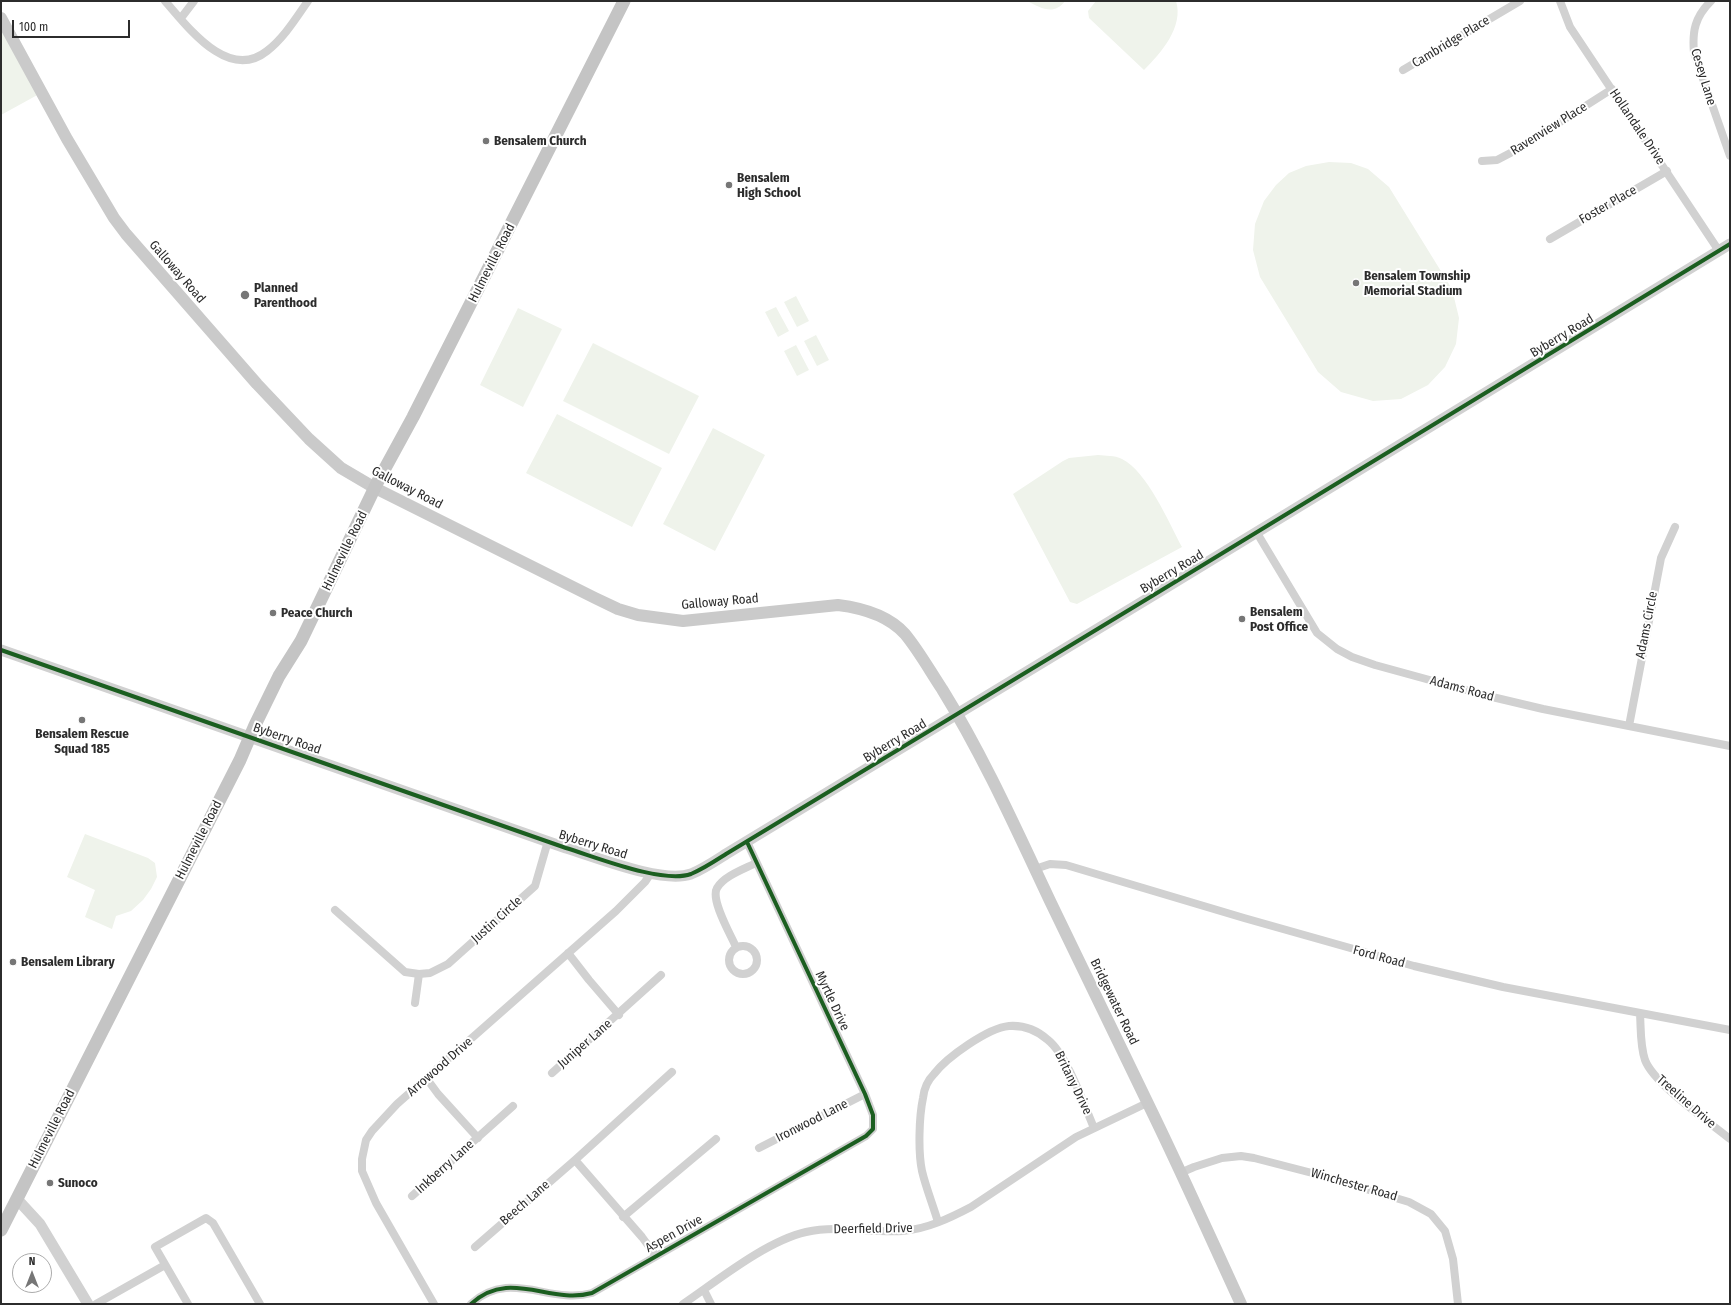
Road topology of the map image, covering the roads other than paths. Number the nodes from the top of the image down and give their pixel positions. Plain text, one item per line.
1 (165, 1) edge
2 (194, 1) edge
3 (308, 1) edge
4 (624, 1) edge
5 (1520, 1) edge
6 (1560, 1) edge
7 (1711, 1) edge
8 (1, 18) edge
9 (181, 18) junction
10 (1403, 70) dead end
11 (1612, 89) junction
12 (1730, 156) edge
13 (1482, 161) dead end
14 (1667, 171) junction
15 (1550, 239) dead end
16 (1730, 244) edge
17 (1719, 251) junction
18 (375, 488) junction
19 (1675, 527) dead end
20 (1257, 533) junction
21 (1, 650) edge
22 (958, 715) junction
23 (1628, 726) junction
24 (250, 737) junction
25 (1730, 746) edge
26 (548, 841) junction
27 (747, 842) junction
28 (754, 864) junction
29 (1035, 868) junction
30 (651, 873) junction
31 (335, 910) dead end
32 (736, 947) dead end
33 (568, 953) junction
34 (419, 974) junction
35 (661, 975) dead end
36 (415, 1003) dead end
37 (1640, 1014) junction
38 (619, 1015) junction
39 (1730, 1030) edge
40 (672, 1072) dead end
41 (552, 1073) dead end
42 (427, 1079) junction
43 (864, 1094) junction
44 (1147, 1103) junction
45 (513, 1106) dead end
46 (874, 1127) joint
47 (1094, 1128) junction
48 (478, 1138) junction
49 (716, 1139) dead end
50 (1730, 1139) edge
51 (759, 1148) dead end
52 (574, 1160) junction
53 (1180, 1173) junction
54 (412, 1196) dead end
55 (17, 1199) junction
56 (624, 1217) junction
57 (938, 1222) junction
58 (1, 1230) edge
59 (475, 1247) dead end
60 (656, 1256) junction
61 (165, 1265) junction
62 (704, 1290) junction
63 (88, 1304) edge
64 (96, 1304) edge
65 (188, 1304) edge
66 (260, 1304) edge
67 (434, 1304) edge
68 (471, 1304) edge
69 (683, 1304) edge
70 (711, 1304) edge
71 (1241, 1304) edge
72 (1458, 1304) edge

1 - 9 street
2 - 9 street
3 - 9 street
4 - 18 main road, Hulmeville Road
5 - 10 street, Cambridge Place
6 - 11 street, Hollandale Drive
7 - 12 street, Cesey Lane
8 - 18 main road, Galloway Road
11 - 13 street, Ravenview Place
11 - 14 street, Hollandale Drive
14 - 15 street, Foster Place
14 - 17 street, Hollandale Drive
16 - 17 street, Byberry Road
17 - 20 street, Byberry Road
18 - 22 main road, Galloway Road
18 - 24 main road, Hulmeville Road
19 - 23 street, Adams Circle
20 - 22 street, Byberry Road
20 - 23 street, Adams Road
21 - 24 street, Byberry Road
22 - 27 street, Byberry Road
22 - 29 main road, Bridgewater Road
23 - 25 street, Adams Road
24 - 26 street, Byberry Road
24 - 55 main road, Hulmeville Road
26 - 30 street, Byberry Road
26 - 34 street, Justin Circle
27 - 28 street, Myrtle Drive
27 - 30 street, Byberry Road
28 - 32 street
28 - 43 street, Myrtle Drive
29 - 37 street, Ford Road
29 - 44 main road, Bridgewater Road
30 - 33 street, Arrowood Drive
31 - 34 street
33 - 38 street, Juniper Lane
33 - 42 street, Arrowood Drive
34 - 36 street
35 - 38 street, Juniper Lane
37 - 39 street, Ford Road
37 - 50 street, Treeline Drive
38 - 41 street, Juniper Lane
40 - 52 street, Beech Lane
42 - 48 street, Inkberry Lane
42 - 67 street, Arrowood Drive
43 - 46 street, Myrtle Drive
43 - 51 street, Ironwood Lane
44 - 47 street, Deerfield Drive
44 - 53 main road, Bridgewater Road
45 - 48 street, Inkberry Lane
46 - 60 street, Aspen Drive
47 - 57 street, Deerfield Drive
47 - 57 street, Britany Drive
48 - 54 street, Inkberry Lane
49 - 56 street
52 - 56 street
52 - 59 street, Beech Lane
53 - 71 main road, Bridgewater Road
53 - 72 street, Winchester Road
55 - 58 main road, Hulmeville Road
55 - 63 street
56 - 60 street
57 - 62 street, Deerfield Drive
60 - 68 street, Aspen Drive
61 - 64 street
61 - 65 street
61 - 66 street
62 - 69 street, Deerfield Drive
62 - 70 street

